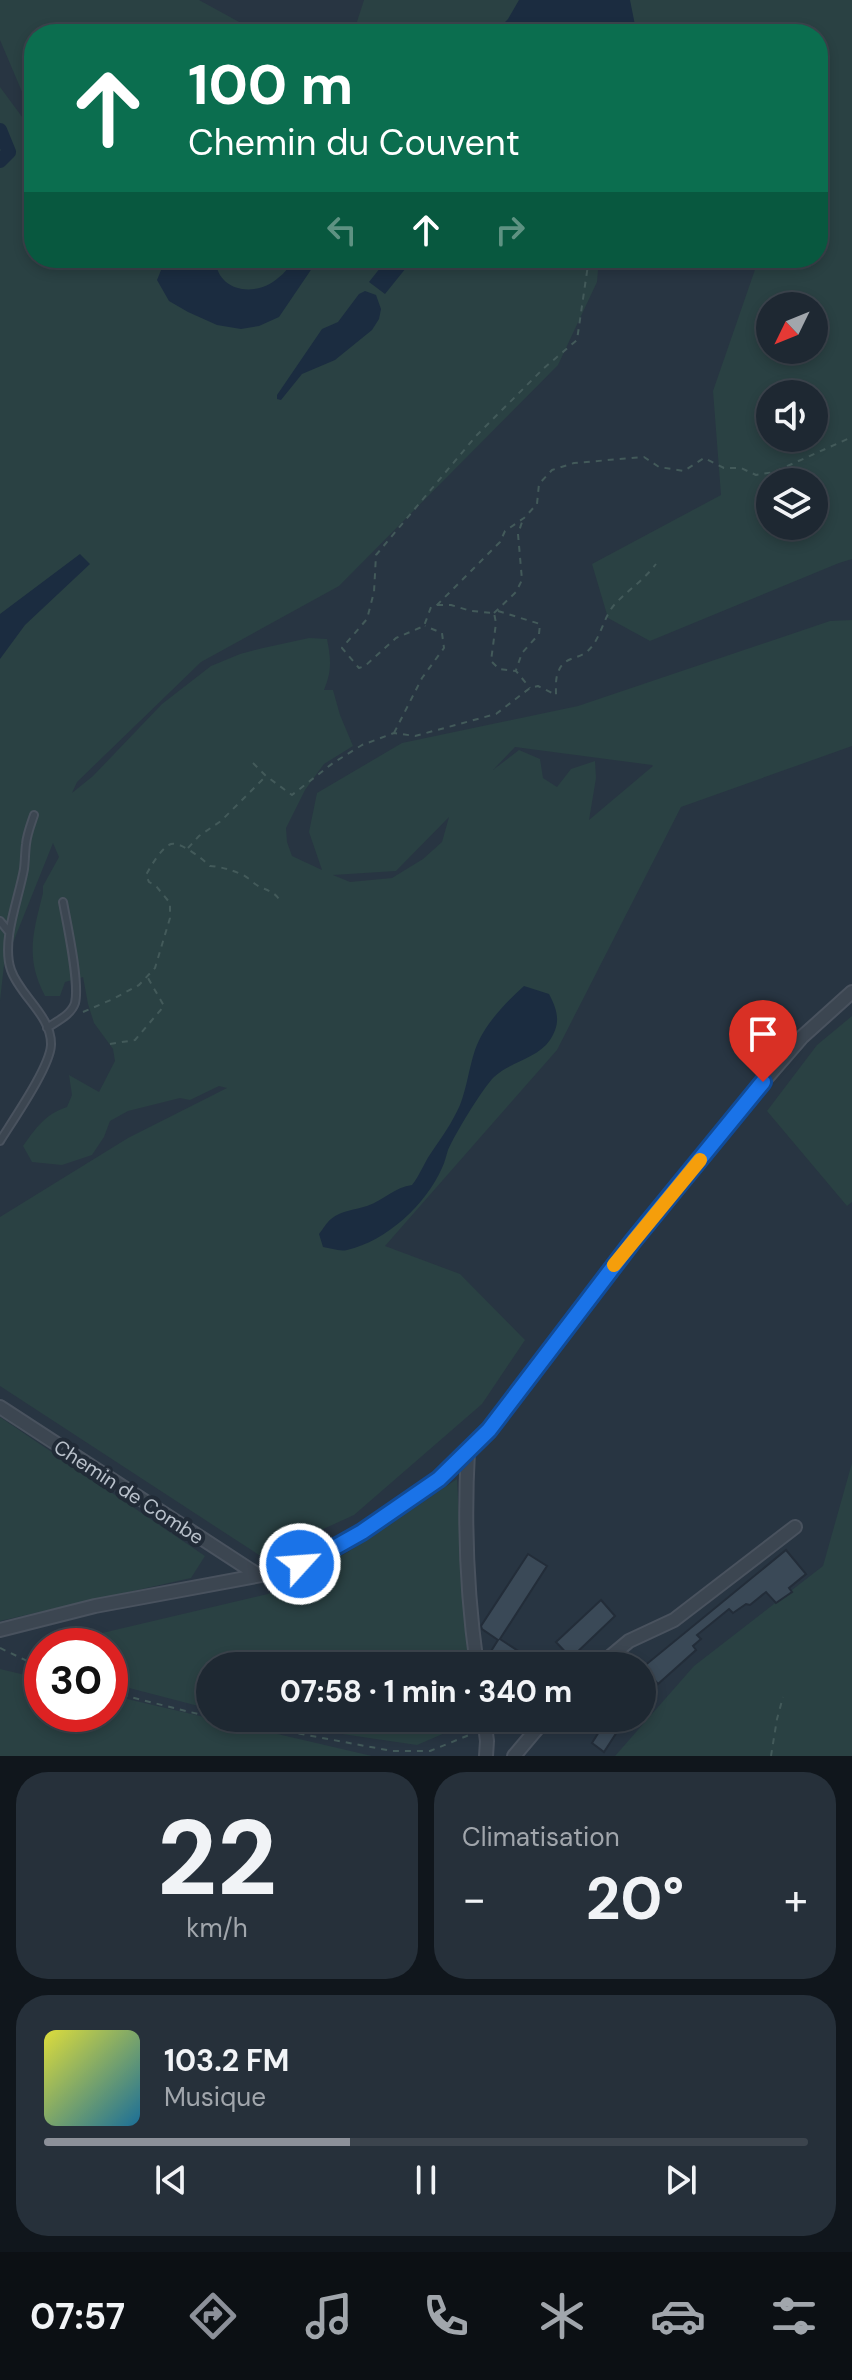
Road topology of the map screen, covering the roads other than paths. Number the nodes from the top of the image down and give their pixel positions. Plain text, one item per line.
1 (34, 815) dead end
2 (63, 902) dead end
3 (0, 921) edge
4 (9, 932) junction
5 (852, 992) edge
6 (47, 1028) junction
7 (0, 1141) edge
8 (0, 1407) edge
9 (468, 1451) junction
10 (795, 1527) dead end
11 (258, 1575) junction
12 (0, 1630) edge
13 (475, 1652) edge
14 (616, 1652) edge
15 (485, 1732) edge
16 (534, 1732) edge
17 (486, 1756) edge
18 (514, 1756) edge

1 - 4 lane
2 - 6 lane
3 - 4 lane
4 - 6 lane
5 - 9 street
6 - 7 lane
8 - 11 street, Chemin de Combe
9 - 11 street
9 - 13 street
10 - 14 street
11 - 12 street
15 - 17 street
16 - 18 street

